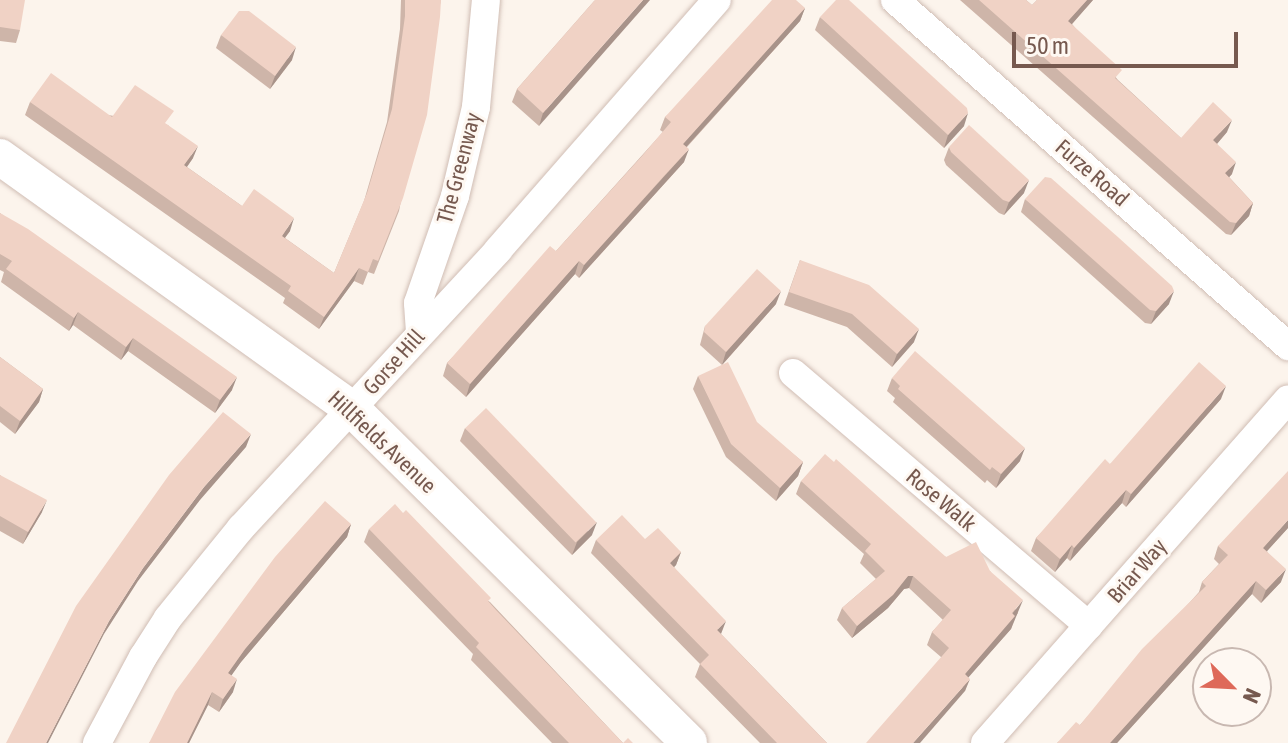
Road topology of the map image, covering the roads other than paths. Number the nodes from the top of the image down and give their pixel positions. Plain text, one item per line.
1 (486, 0) edge
2 (717, 0) edge
3 (895, 0) edge
4 (0, 157) edge
5 (420, 332) junction
6 (1288, 346) edge
7 (793, 373) dead end
8 (1288, 399) edge
9 (352, 409) junction
10 (1089, 626) junction
11 (97, 743) edge
12 (689, 743) edge
13 (985, 743) edge

1 - 5 street, The Greenway
2 - 5 street, Gorse Hill
3 - 6 street, Furze Road
4 - 9 street, Hillfields Avenue
5 - 9 street, Gorse Hill
7 - 10 street, Rose Walk
8 - 10 street, Briar Way
9 - 11 street, Gorse Hill
9 - 12 street, Hillfields Avenue
10 - 13 street, Briar Way

